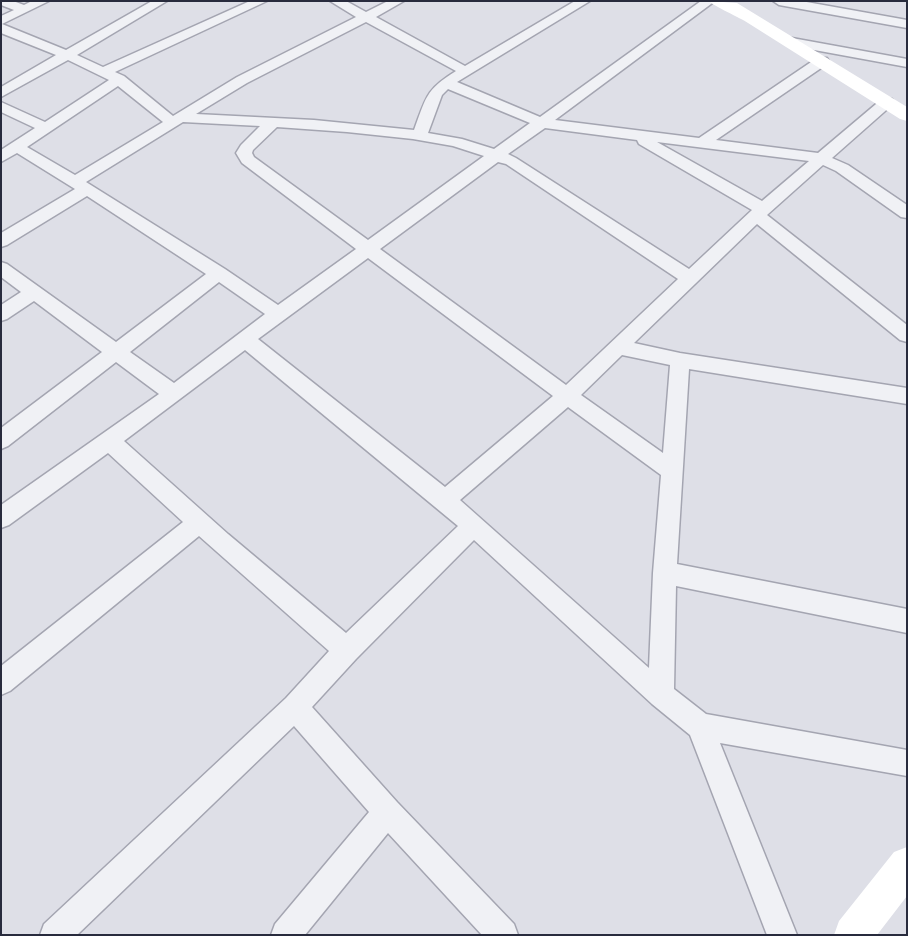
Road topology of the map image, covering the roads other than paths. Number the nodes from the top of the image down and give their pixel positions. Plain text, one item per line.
1 (1, 1) edge
2 (42, 1) edge
3 (161, 1) edge
4 (261, 1) edge
5 (336, 1) edge
6 (398, 1) edge
7 (779, 1) edge
8 (577, 2) edge
9 (718, 2) edge
10 (25, 10) junction
11 (365, 17) junction
12 (1, 21) edge
13 (907, 24) edge
14 (1, 28) edge
15 (792, 42) junction
16 (67, 55) junction
17 (822, 61) junction
18 (907, 63) edge
19 (465, 71) junction
20 (103, 72) junction
21 (119, 79) junction
22 (446, 83) junction
23 (1, 93) edge
24 (887, 102) junction
25 (1, 106) edge
26 (907, 115) edge
27 (177, 120) junction
28 (272, 122) junction
29 (542, 123) junction
30 (46, 128) junction
31 (634, 136) junction
32 (419, 137) junction
33 (701, 144) junction
34 (17, 147) junction
35 (497, 156) junction
36 (1, 157) edge
37 (820, 158) junction
38 (82, 185) junction
39 (760, 212) junction
40 (907, 213) edge
41 (1, 241) edge
42 (368, 249) junction
43 (1, 268) edge
44 (219, 273) junction
45 (690, 278) junction
46 (34, 291) junction
47 (1, 314) edge
48 (278, 314) junction
49 (907, 335) edge
50 (245, 340) junction
51 (617, 347) junction
52 (117, 351) junction
53 (680, 360) junction
54 (174, 394) junction
55 (567, 396) junction
56 (907, 396) edge
57 (1, 440) edge
58 (109, 441) junction
59 (671, 470) junction
60 (445, 500) junction
61 (1, 518) edge
62 (199, 523) junction
63 (473, 526) junction
64 (664, 573) junction
65 (907, 621) edge
66 (347, 650) junction
67 (1, 682) edge
68 (661, 695) junction
69 (295, 708) junction
70 (700, 726) junction
71 (907, 763) edge
72 (387, 812) junction
73 (907, 865) edge
74 (55, 935) edge
75 (286, 935) edge
76 (503, 935) edge
77 (782, 935) edge
78 (853, 935) edge

1 - 10 street
2 - 10 street
3 - 16 street
4 - 20 street
5 - 11 street
6 - 11 street
7 - 13 street
8 - 19 street
9 - 15 street
9 - 29 street
10 - 12 street
11 - 19 street
11 - 27 street
14 - 16 street
15 - 17 street
15 - 18 street
16 - 20 street
16 - 23 street
17 - 24 street
17 - 33 street
19 - 22 street
20 - 21 street
21 - 27 street
21 - 30 street
22 - 29 street
22 - 32 street
24 - 26 street
24 - 37 street
25 - 30 street
27 - 28 street
27 - 38 street
28 - 32 street
28 - 42 street
29 - 31 street
29 - 35 street
30 - 34 street
31 - 33 street
31 - 39 street
32 - 35 street
33 - 37 street
34 - 36 street
34 - 38 street
35 - 42 street
35 - 45 street
37 - 39 street
37 - 40 street
38 - 41 street
38 - 44 street
39 - 45 street
39 - 49 street
42 - 48 street
42 - 55 street
43 - 46 street
44 - 48 street
44 - 52 street
45 - 51 street
46 - 47 street
46 - 52 street
48 - 50 street
50 - 54 street
50 - 60 street
51 - 53 street
51 - 55 street
52 - 54 street
52 - 57 street
53 - 56 street
53 - 59 street
54 - 58 street
55 - 59 street
55 - 60 street
58 - 61 street
58 - 62 street
59 - 64 street
60 - 63 street
62 - 66 street
62 - 67 street
63 - 66 street
63 - 68 street
64 - 65 street
64 - 68 street
66 - 69 street
68 - 70 street
69 - 72 street
69 - 74 street
70 - 71 street
70 - 77 street
72 - 75 street
72 - 76 street
73 - 78 street

